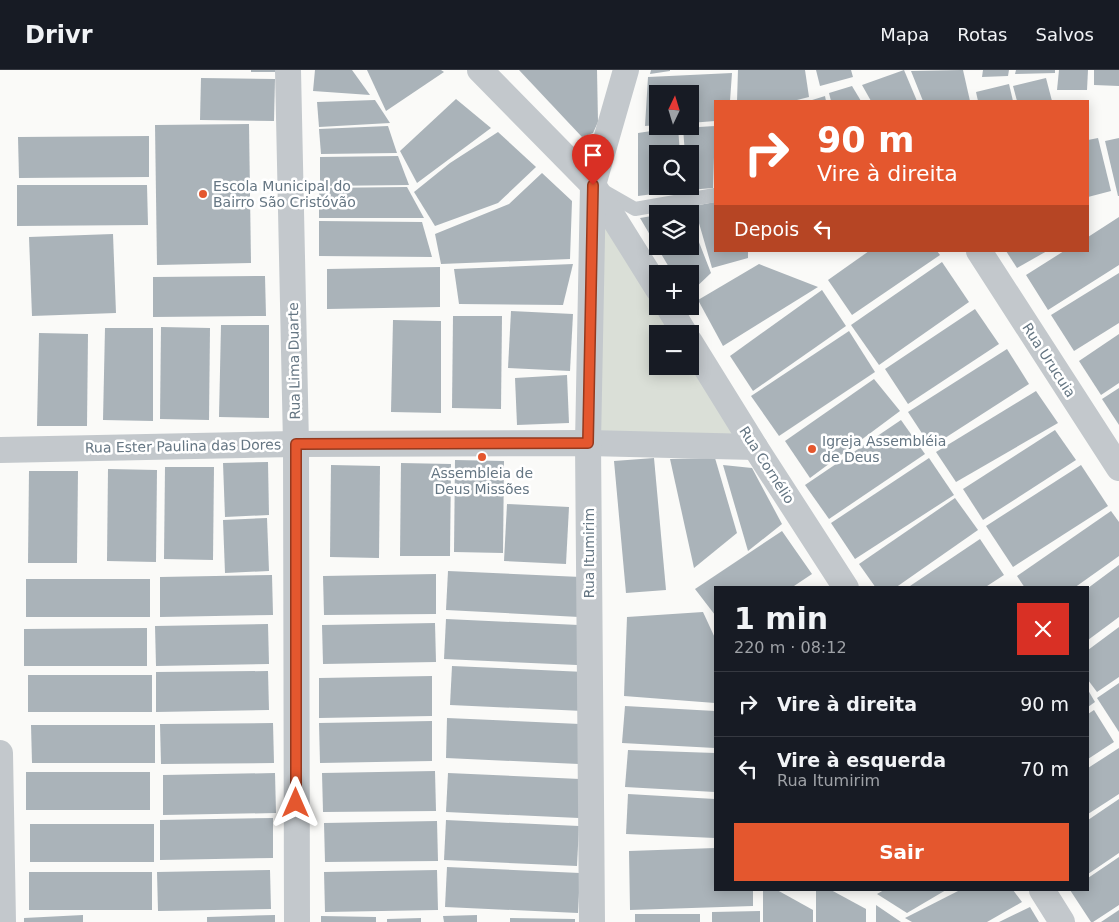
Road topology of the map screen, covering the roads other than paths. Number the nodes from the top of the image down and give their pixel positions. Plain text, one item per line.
1 (288, 70) edge
2 (480, 70) edge
3 (626, 70) edge
4 (593, 185) junction
5 (714, 195) edge
6 (980, 252) edge
7 (649, 275) edge
8 (699, 357) edge
9 (588, 443) junction
10 (296, 444) junction
11 (755, 447) junction
12 (0, 450) edge
13 (1119, 468) edge
14 (845, 586) edge
15 (0, 753) edge
16 (1043, 891) edge
17 (3, 922) edge
18 (296, 922) edge
19 (592, 922) edge
20 (1062, 922) edge

1 - 10 street, Rua Lima Duarte
2 - 4 street
3 - 4 street, Rua Itumirim
4 - 5 lane
4 - 7 street
4 - 9 street, Rua Itumirim
6 - 13 street, Rua Urucuia
8 - 11 street, Rua Cornélio
9 - 10 street, Rua Ester Paulina das Dores
9 - 11 street, Rua Ester Paulina das Dores
9 - 19 street, Rua Itumirim
10 - 12 street, Rua Ester Paulina das Dores
10 - 18 street, Rua Lima Duarte
11 - 14 street, Rua Cornélio
15 - 17 street
16 - 20 street

